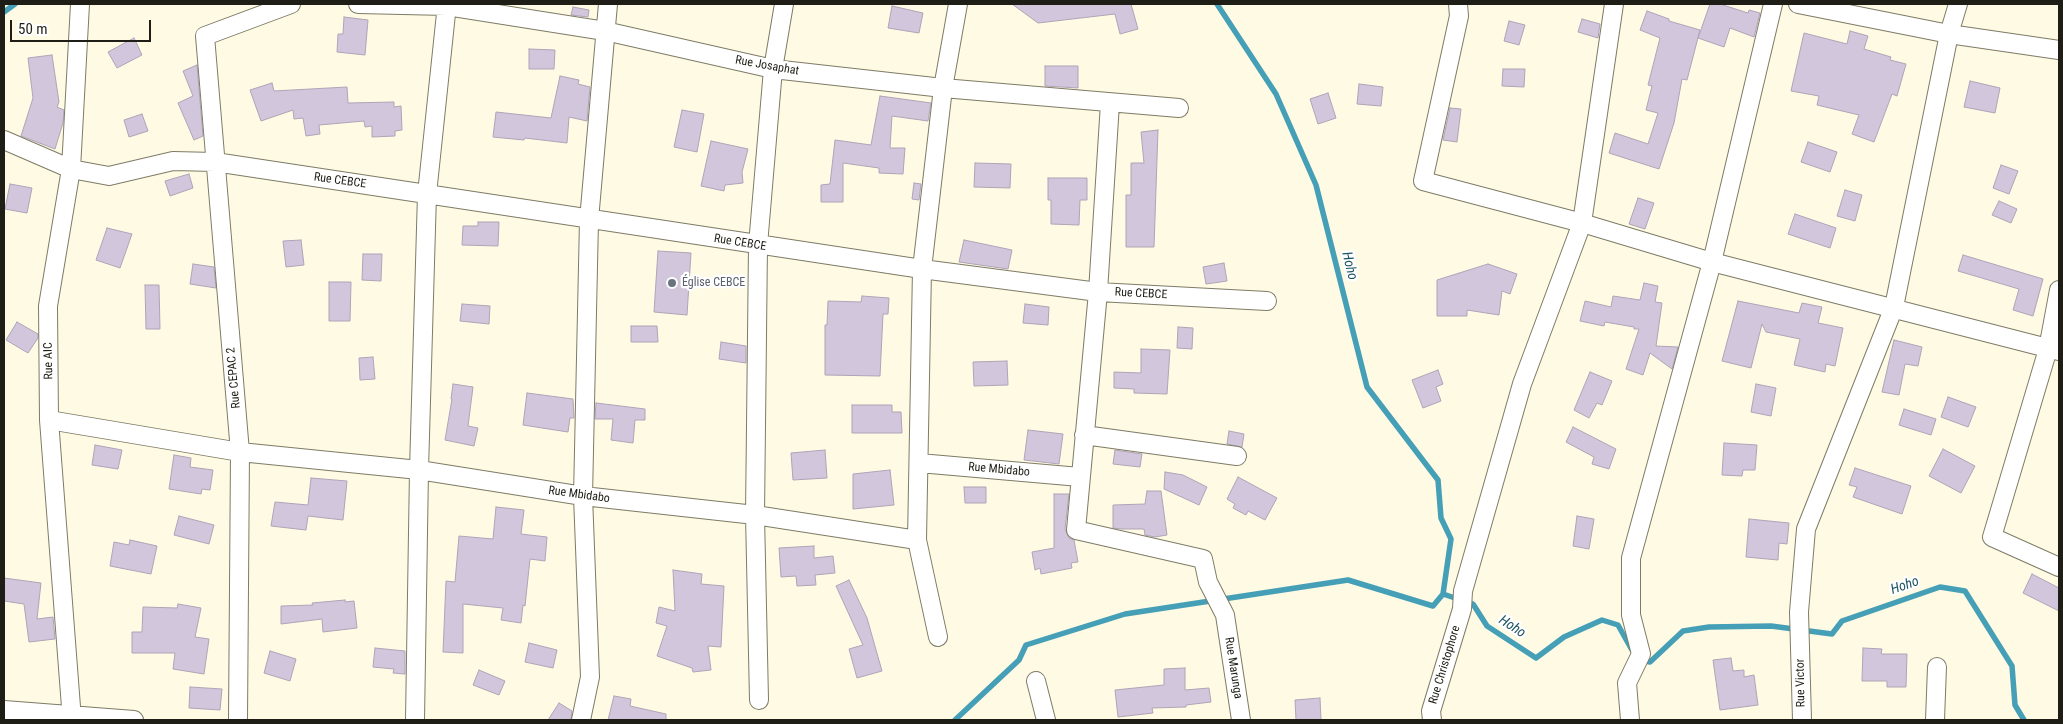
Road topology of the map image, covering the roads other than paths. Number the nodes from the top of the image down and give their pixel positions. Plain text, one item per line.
1 (80, 4) edge
2 (290, 4) edge
3 (358, 4) edge
4 (608, 4) edge
5 (784, 4) edge
6 (958, 4) edge
7 (1458, 4) edge
8 (1614, 4) edge
9 (1773, 4) edge
10 (1798, 4) edge
11 (1958, 4) edge
12 (447, 5) edge
13 (605, 31) junction
14 (1949, 34) junction
15 (2059, 50) edge
16 (772, 69) junction
17 (943, 88) junction
18 (1110, 103) junction
19 (1179, 108) dead end
20 (4, 140) edge
21 (215, 162) junction
22 (71, 169) junction
23 (427, 194) junction
24 (589, 220) junction
25 (1582, 223) junction
26 (758, 245) junction
27 (1712, 262) junction
28 (922, 269) junction
29 (2059, 290) edge
30 (1098, 292) junction
31 (1267, 301) dead end
32 (1894, 308) junction
33 (2053, 350) edge
34 (49, 420) junction
35 (1084, 435) junction
36 (240, 452) junction
37 (1237, 456) dead end
38 (919, 463) junction
39 (419, 470) junction
40 (1080, 477) junction
41 (583, 496) junction
42 (755, 515) junction
43 (917, 540) junction
44 (2059, 567) edge
45 (938, 636) dead end
46 (1937, 667) dead end
47 (1036, 681) dead end
48 (759, 700) dead end
49 (4, 710) edge
50 (72, 718) edge
51 (134, 720) edge
52 (238, 720) edge
53 (414, 720) edge
54 (581, 720) edge
55 (1046, 720) edge
56 (1240, 720) edge
57 (1432, 720) edge
58 (1630, 720) edge
59 (1802, 720) edge
60 (1935, 720) edge

1 - 22 street, Rue AIC
2 - 21 street, Rue CEPAC 2
3 - 12 street, Rue Josaphat
4 - 13 street
5 - 16 street
6 - 17 street
7 - 25 street
8 - 25 street, Rue Christophore
9 - 27 street
10 - 14 street
11 - 14 street, Rue Victor
12 - 13 street, Rue Josaphat
12 - 23 street
13 - 16 street, Rue Josaphat
13 - 24 street
14 - 15 street
14 - 32 street, Rue Victor
16 - 17 street, Rue Josaphat
16 - 26 street
17 - 18 street, Rue Josaphat
17 - 28 street
18 - 19 street, Rue Josaphat
18 - 30 street
20 - 22 street, Rue CEBCE
21 - 22 street, Rue CEBCE
21 - 23 street, Rue CEBCE
21 - 36 street, Rue CEPAC 2
22 - 34 street, Rue AIC
23 - 24 street, Rue CEBCE
23 - 39 street
24 - 26 street, Rue CEBCE
24 - 41 street
25 - 27 street
25 - 57 street, Rue Christophore
26 - 28 street, Rue CEBCE
26 - 42 street
27 - 32 street
27 - 58 street
28 - 30 street, Rue CEBCE
28 - 38 street
29 - 33 street
30 - 31 street, Rue CEBCE
30 - 35 street
32 - 33 street
32 - 59 street, Rue Victor
33 - 44 street
34 - 36 street, Rue Mbidabo
34 - 50 street, Rue AIC
35 - 37 street
35 - 40 street
36 - 39 street, Rue Mbidabo
36 - 52 street, Rue CEPAC 2
38 - 40 street, Rue Mbidabo
38 - 43 street
39 - 41 street, Rue Mbidabo
39 - 53 street
40 - 56 street, Rue Marunga
41 - 42 street, Rue Mbidabo
41 - 54 street
42 - 43 street, Rue Mbidabo
42 - 48 street
43 - 45 street
46 - 60 street
47 - 55 street
49 - 50 street
50 - 51 street

